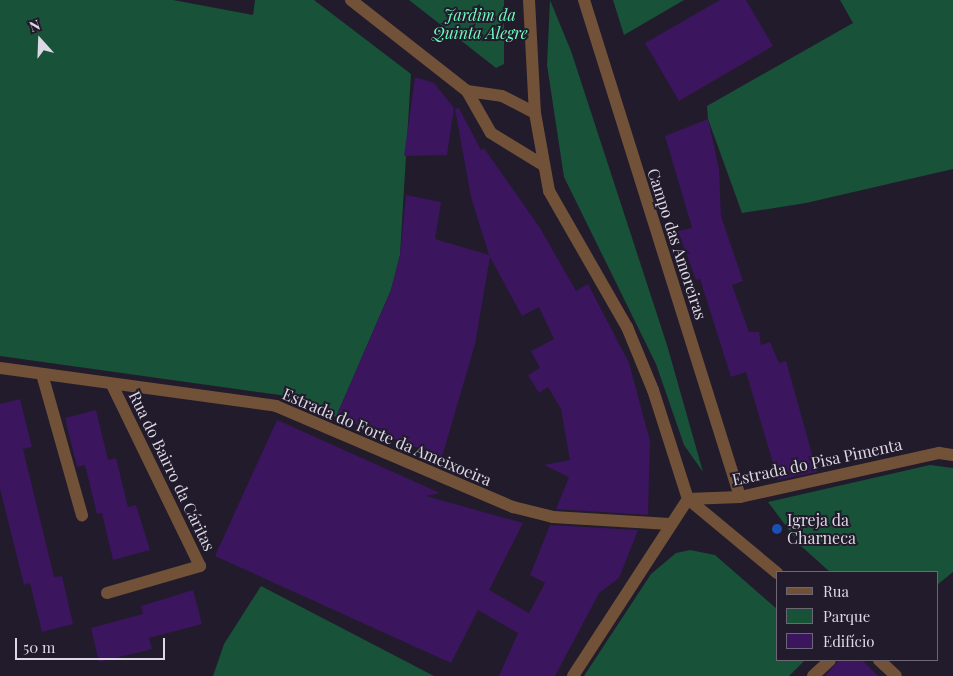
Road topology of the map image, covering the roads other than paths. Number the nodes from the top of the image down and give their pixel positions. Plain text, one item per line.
1 (351, 0) edge
2 (529, 0) edge
3 (584, 0) edge
4 (467, 91) junction
5 (535, 113) junction
6 (543, 165) junction
7 (0, 368) edge
8 (42, 374) junction
9 (112, 385) junction
10 (953, 455) edge
11 (740, 497) junction
12 (688, 498) junction
13 (82, 515) dead end
14 (670, 524) junction
15 (776, 572) edge
16 (107, 593) dead end
17 (829, 661) edge
18 (881, 661) edge
19 (573, 676) edge
20 (813, 676) edge
21 (896, 676) edge

1 - 4 street
2 - 5 street
3 - 11 street, Campo das Amoreiras
4 - 5 street
4 - 6 street
5 - 6 street
6 - 12 street
7 - 8 street, Estrada do Forte da Ameixoeira
8 - 9 street, Estrada do Forte da Ameixoeira
8 - 13 street
9 - 14 street, Estrada do Forte da Ameixoeira
9 - 16 street, Rua do Bairro da Cáritas
10 - 11 street, Estrada do Pisa Pimenta
11 - 12 street, Estrada do Pisa Pimenta
12 - 14 street
12 - 15 street
14 - 19 street
17 - 20 street
18 - 21 street

